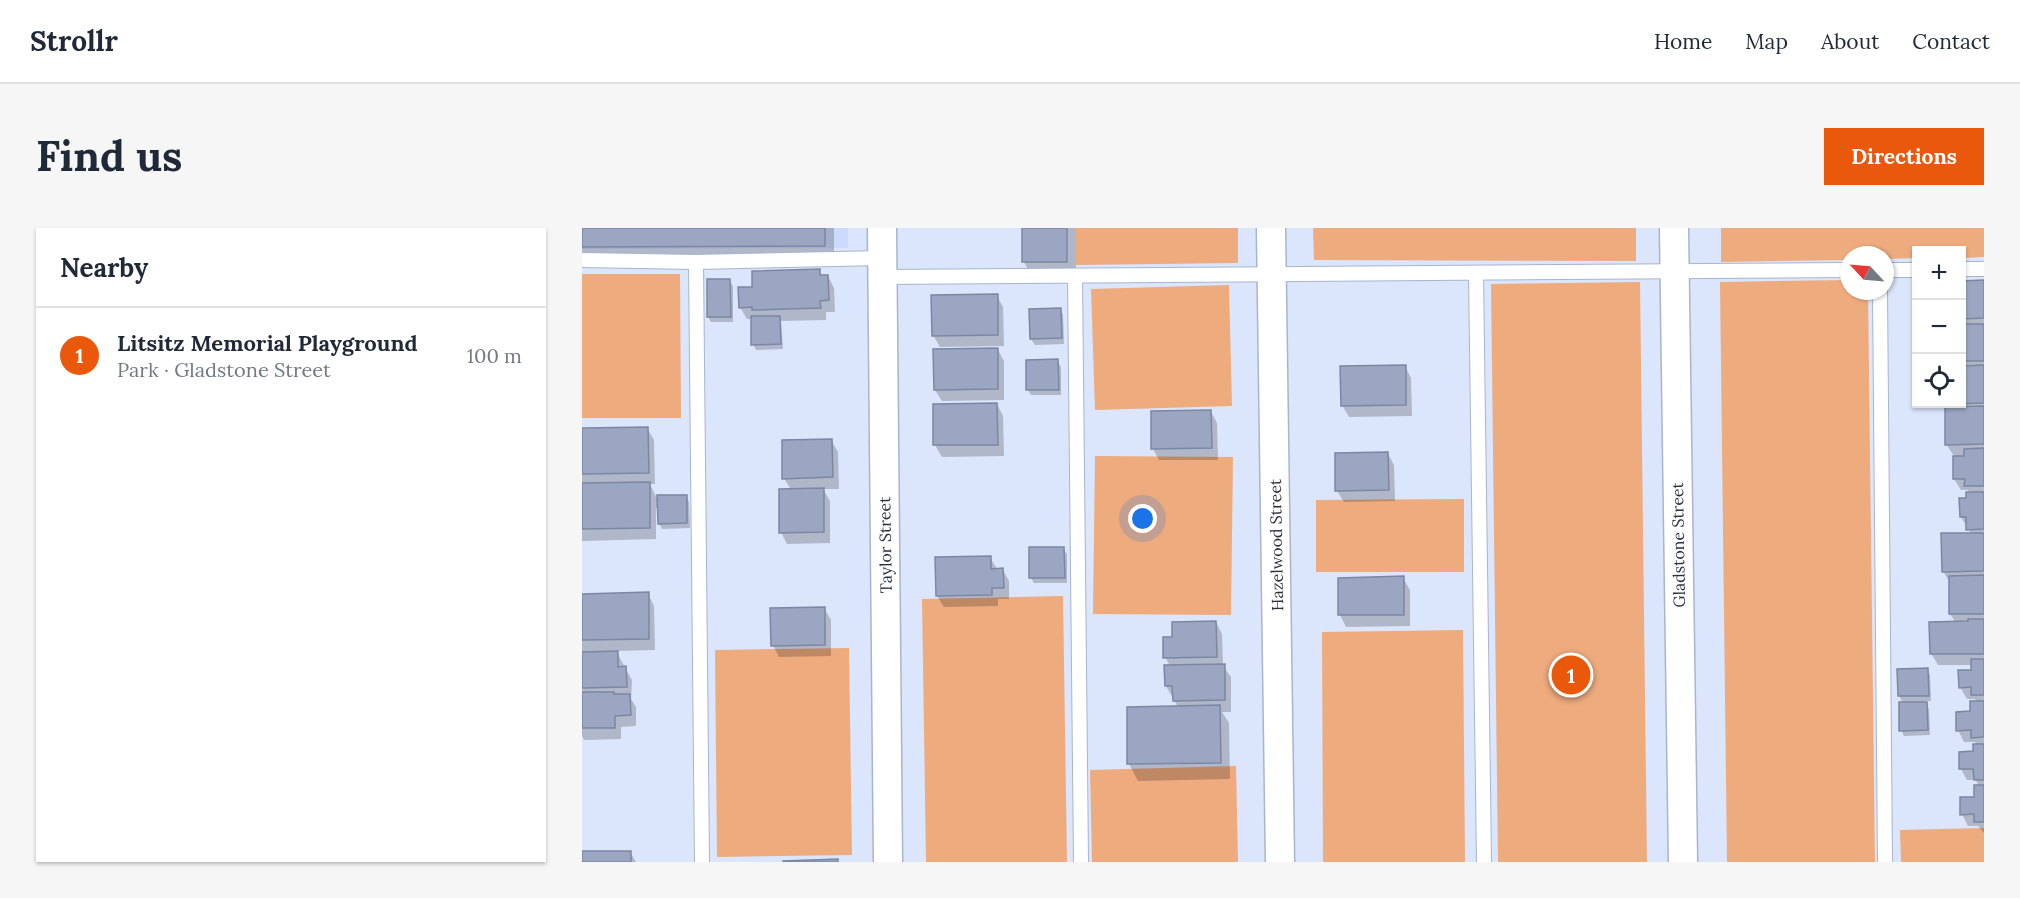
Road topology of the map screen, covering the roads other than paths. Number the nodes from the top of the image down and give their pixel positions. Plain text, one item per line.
1 (882, 228) edge
2 (1271, 228) edge
3 (1674, 228) edge
4 (582, 260) edge
5 (696, 262) junction
6 (883, 268) junction
7 (1966, 269) edge
8 (1984, 269) edge
9 (1840, 270) edge
10 (1894, 270) edge
11 (1912, 270) edge
12 (1674, 272) junction
13 (1476, 273) junction
14 (1272, 274) junction
15 (1075, 276) junction
16 (1880, 300) edge
17 (702, 862) edge
18 (888, 862) edge
19 (1081, 862) edge
20 (1280, 862) edge
21 (1484, 862) edge
22 (1683, 862) edge
23 (1885, 862) edge

1 - 6 street, Taylor Street
2 - 14 street, Hazelwood Street
3 - 12 street, Gladstone Street
4 - 5 lane
5 - 6 lane
5 - 17 lane
6 - 15 lane
6 - 18 street, Taylor Street
7 - 8 lane
9 - 12 lane
10 - 11 lane
12 - 13 lane
12 - 22 street, Gladstone Street
13 - 14 lane
13 - 21 lane
14 - 15 lane
14 - 20 street, Hazelwood Street
15 - 19 lane
16 - 23 lane

